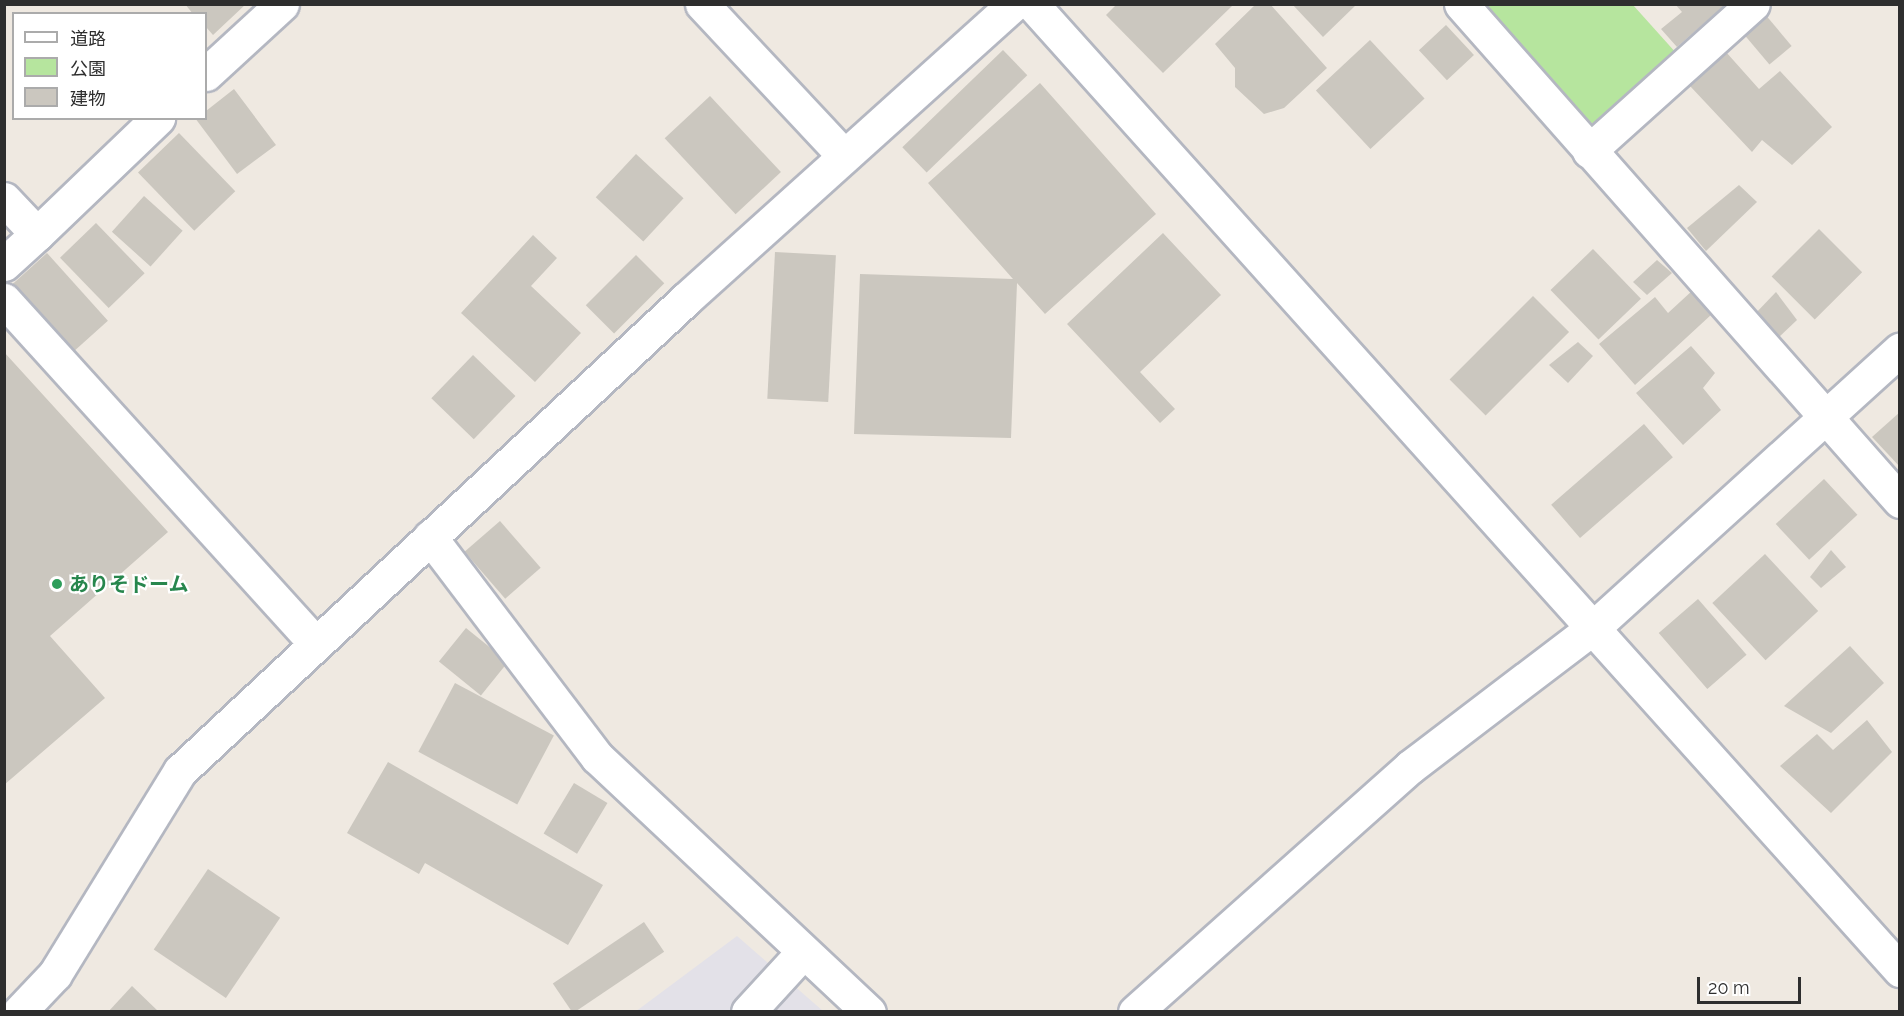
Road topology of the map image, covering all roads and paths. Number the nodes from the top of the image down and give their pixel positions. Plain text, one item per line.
1 (282, 4) edge
2 (702, 4) edge
3 (1014, 4) edge
4 (1032, 4) edge
5 (1461, 4) edge
6 (1753, 4) edge
7 (207, 73) edge
8 (156, 120) edge
9 (1589, 150) junction
10 (844, 156) junction
11 (4, 199) edge
12 (37, 234) junction
13 (4, 264) edge
14 (4, 300) edge
15 (1899, 350) edge
16 (1825, 419) junction
17 (1899, 501) edge
18 (430, 537) junction
19 (1594, 627) junction
20 (316, 644) junction
21 (803, 952) junction
22 (1899, 970) edge
23 (18, 1011) edge
24 (748, 1011) edge
25 (869, 1011) edge
26 (1135, 1011) edge

1 - 7 street
2 - 10 street
3 - 10 street
4 - 19 street
5 - 9 street
6 - 9 street
8 - 12 street
9 - 16 street
10 - 18 street
11 - 12 street
12 - 13 street
14 - 20 street
15 - 16 street
16 - 17 street
16 - 19 street
18 - 20 street
18 - 21 street
19 - 22 street
19 - 26 street
20 - 23 street
21 - 24 street
21 - 25 street

